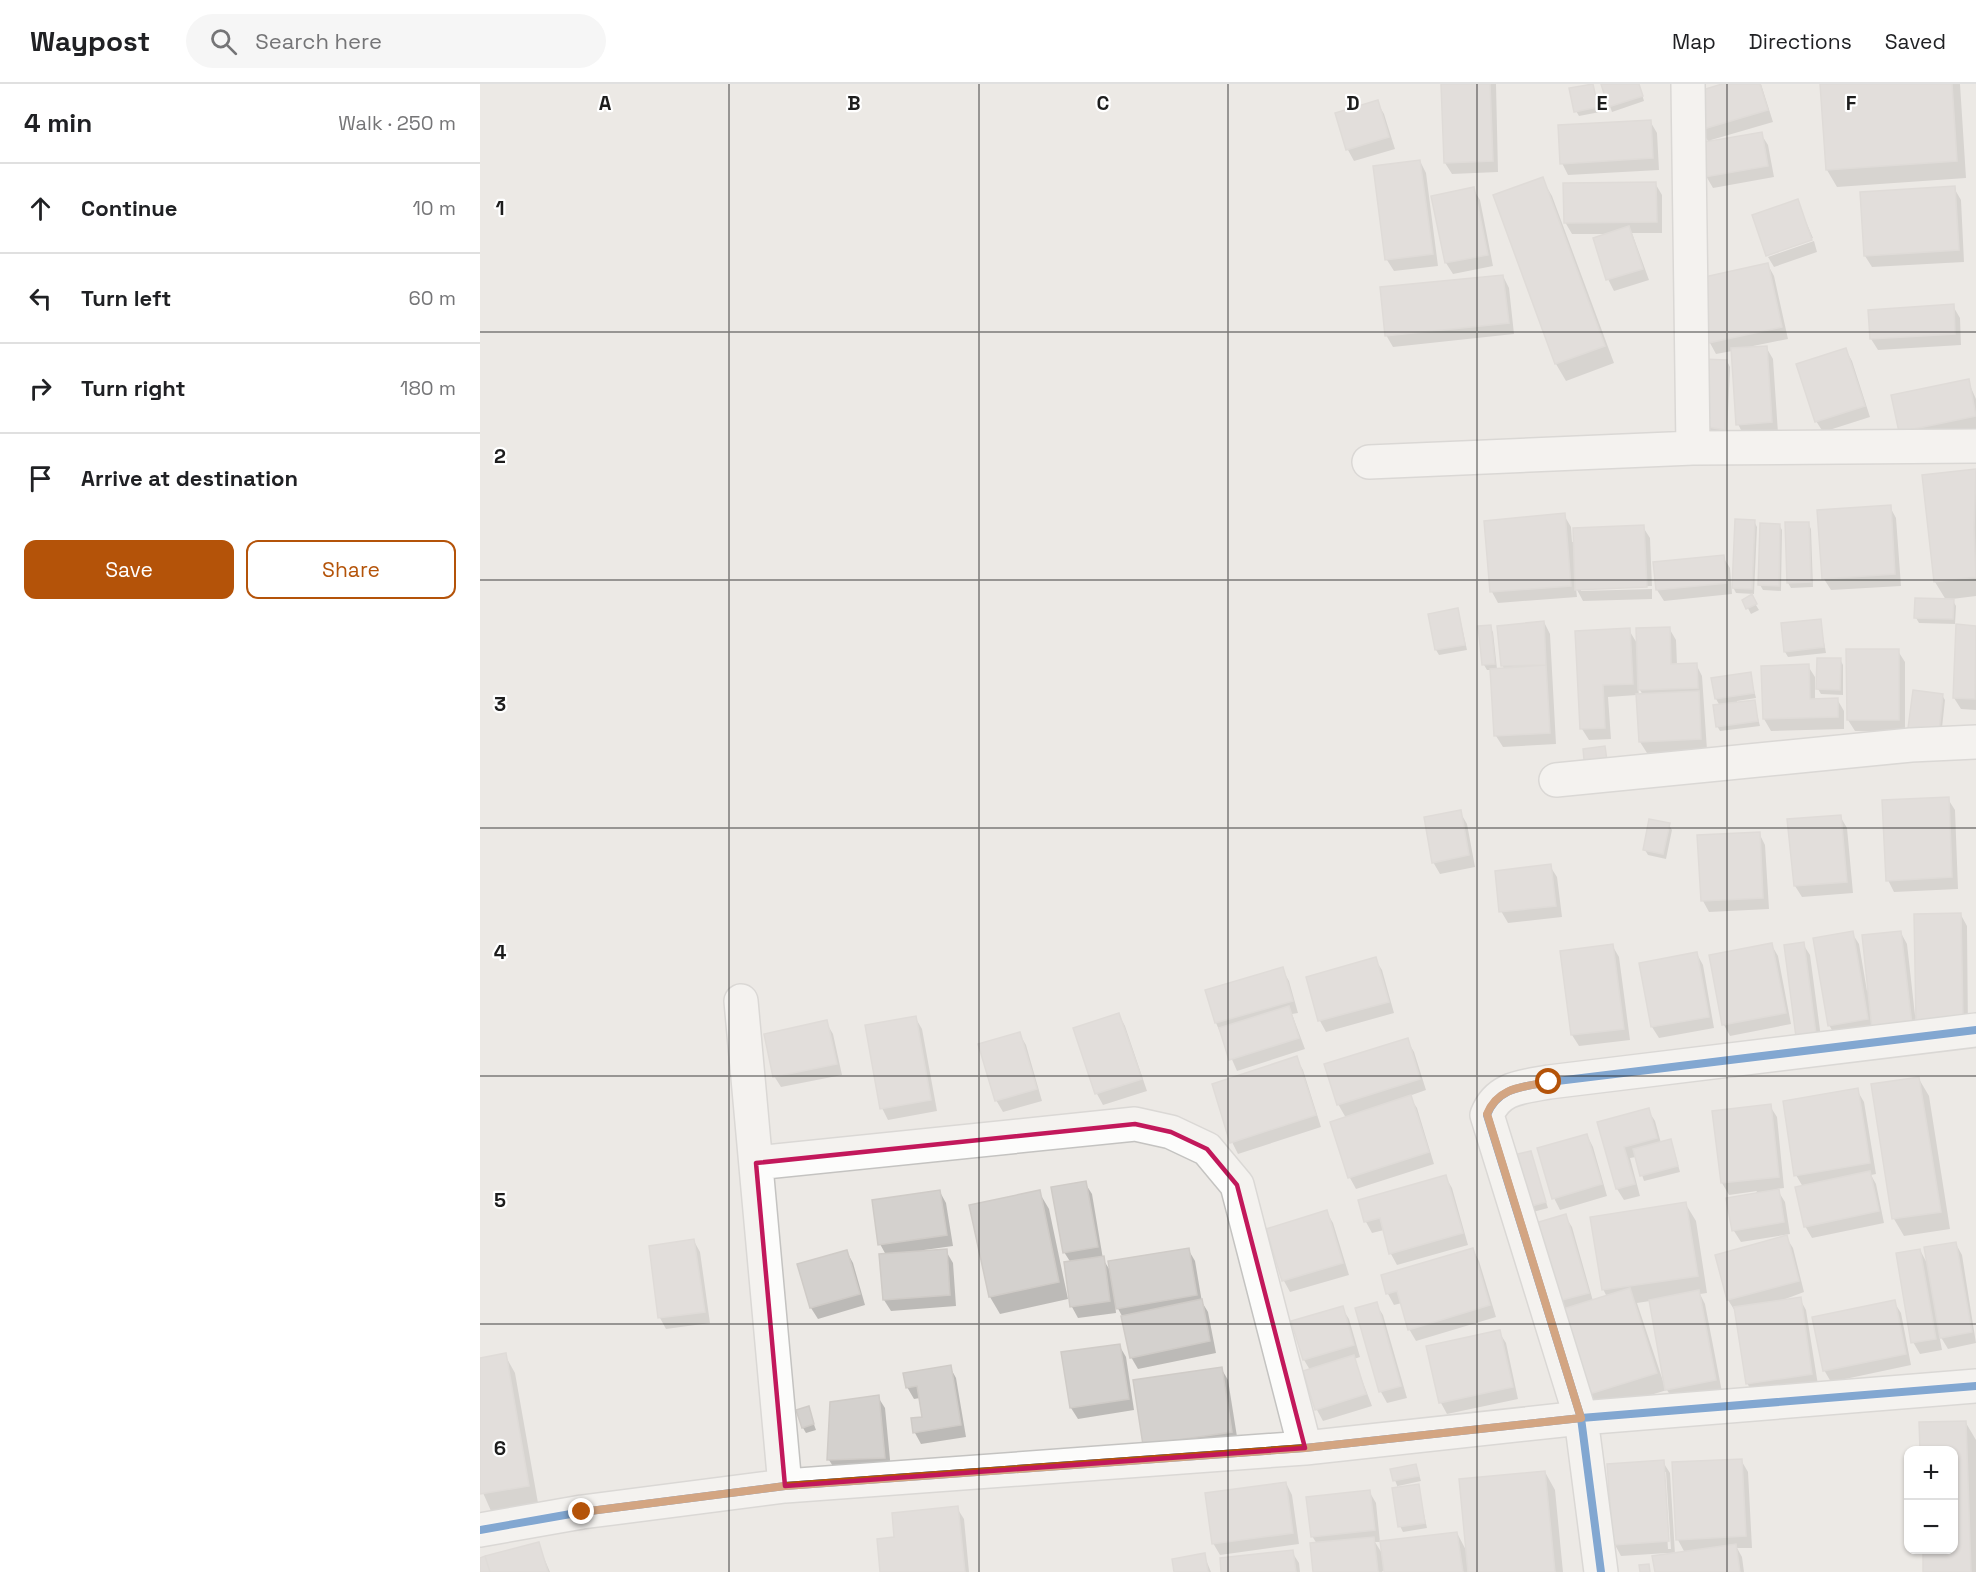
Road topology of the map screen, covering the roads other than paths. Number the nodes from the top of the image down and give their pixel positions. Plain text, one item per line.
1 (1688, 84) edge
2 (1976, 446) edge
3 (1693, 448) junction
4 (1370, 462) dead end
5 (1976, 742) edge
6 (1556, 780) dead end
7 (741, 1001) dead end
8 (1976, 1030) edge
9 (756, 1163) junction
10 (1976, 1386) edge
11 (1581, 1418) junction
12 (1305, 1448) junction
13 (785, 1486) junction
14 (480, 1530) edge
15 (1601, 1572) edge

1 - 3 street
2 - 3 street
3 - 4 street
5 - 6 street
7 - 9 street
8 - 11 street
9 - 12 street
9 - 13 street
10 - 11 street
11 - 12 street
11 - 15 street
12 - 13 street
13 - 14 street

